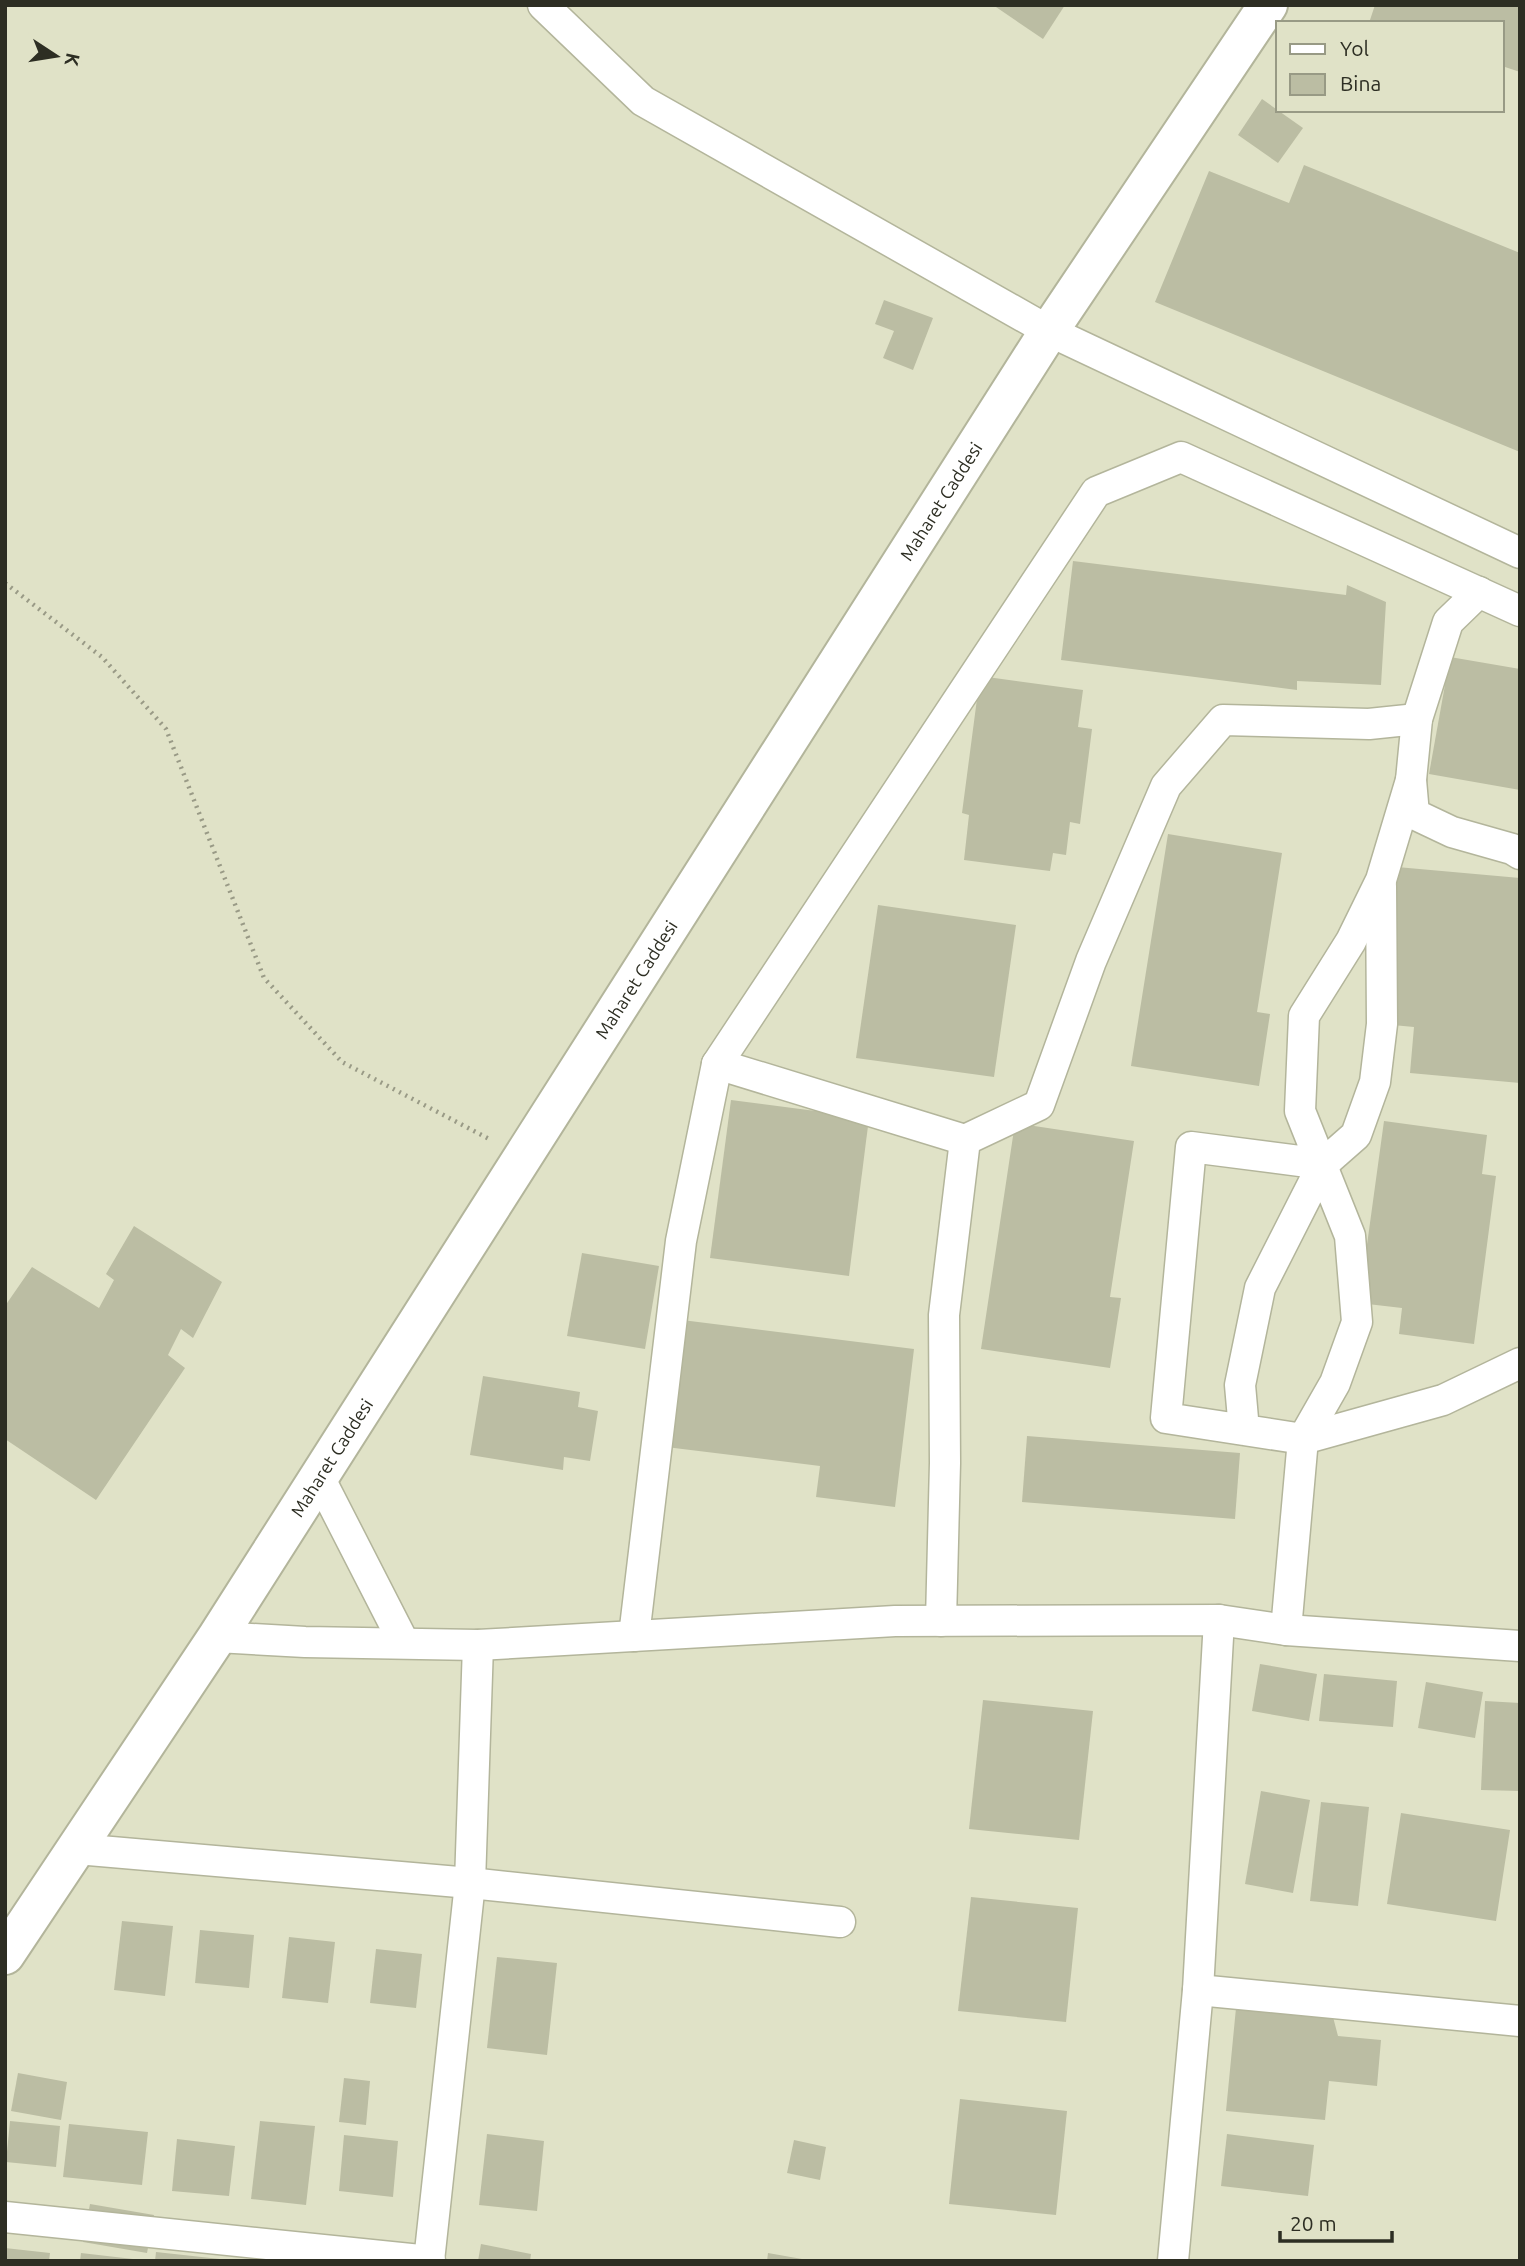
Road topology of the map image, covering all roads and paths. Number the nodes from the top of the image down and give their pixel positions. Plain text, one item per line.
1 (543, 5) edge
2 (1268, 5) edge
3 (1049, 331) junction
4 (1520, 553) edge
5 (5, 583) edge
6 (1479, 592) junction
7 (1520, 611) edge
8 (1418, 719) junction
9 (1411, 780) junction
10 (1520, 854) edge
11 (1381, 880) junction
12 (717, 1064) junction
13 (965, 1140) junction
14 (523, 1156) junction
15 (1323, 1164) junction
16 (1520, 1363) edge
17 (1244, 1430) junction
18 (1303, 1439) junction
19 (319, 1477) junction
20 (1219, 1620) junction
21 (941, 1621) junction
22 (1286, 1630) junction
23 (635, 1636) junction
24 (217, 1637) junction
25 (404, 1643) junction
26 (478, 1645) junction
27 (1520, 1646) edge
28 (76, 1849) junction
29 (470, 1883) junction
30 (839, 1922) dead end
31 (5, 1955) edge
32 (1198, 1990) junction
33 (1520, 2021) edge
34 (5, 2217) edge
35 (429, 2261) edge
36 (1173, 2261) edge

1 - 3 street
2 - 3 street, Maharet Caddesi
3 - 4 street
3 - 14 street, Maharet Caddesi
5 - 14 path
6 - 7 street
6 - 8 street
6 - 12 street
8 - 9 street
8 - 13 street
9 - 10 street
9 - 11 street
11 - 15 street
11 - 15 street
12 - 13 street
12 - 23 street
13 - 21 street
14 - 19 street, Maharet Caddesi
15 - 17 street
15 - 17 street
15 - 18 street
16 - 18 street
17 - 18 street
18 - 22 street
19 - 24 street, Maharet Caddesi
19 - 25 street
20 - 21 street
20 - 22 street
20 - 32 street
21 - 23 street
22 - 27 street
23 - 26 street
24 - 25 street
24 - 28 street, Maharet Caddesi
25 - 26 street
26 - 29 street
28 - 29 street
28 - 31 street, Maharet Caddesi
29 - 30 street
29 - 35 street
32 - 33 street
32 - 36 street
34 - 35 street

